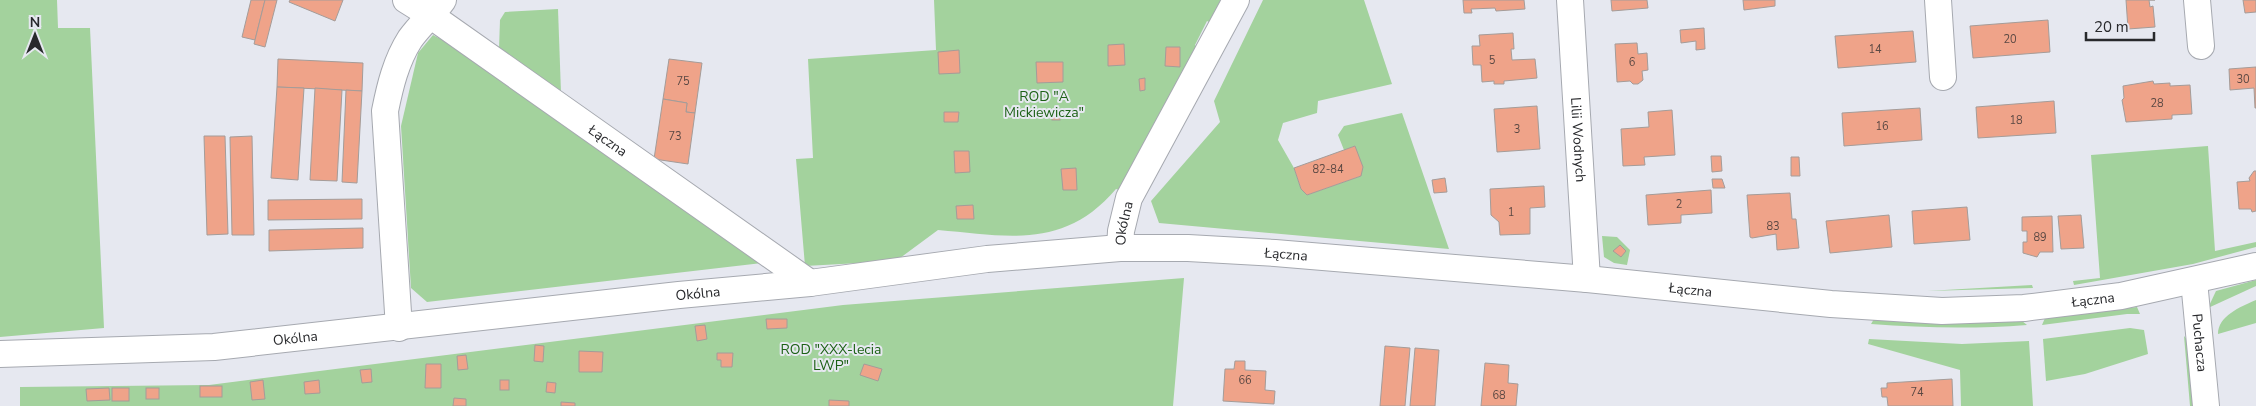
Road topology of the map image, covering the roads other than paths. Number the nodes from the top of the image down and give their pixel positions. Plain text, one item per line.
1 (406, 0) edge
2 (1236, 0) edge
3 (1570, 0) edge
4 (1938, 0) edge
5 (2197, 0) edge
6 (436, 8) edge
7 (2201, 46) dead end
8 (1943, 76) dead end
9 (1120, 248) junction
10 (2256, 266) edge
11 (1586, 279) junction
12 (2194, 281) junction
13 (810, 283) junction
14 (399, 328) junction
15 (0, 354) edge
16 (2206, 406) edge

1 - 6 street, Łączna
2 - 9 street, Okólna
3 - 11 street, Lilii Wodnych
4 - 8 street
5 - 7 street
6 - 13 street, Łączna
6 - 14 street
9 - 11 street, Łączna
9 - 13 street, Okólna
10 - 12 street, Łączna
11 - 12 street, Łączna
12 - 16 street, Puchacza
13 - 14 street, Okólna
14 - 15 street, Okólna

